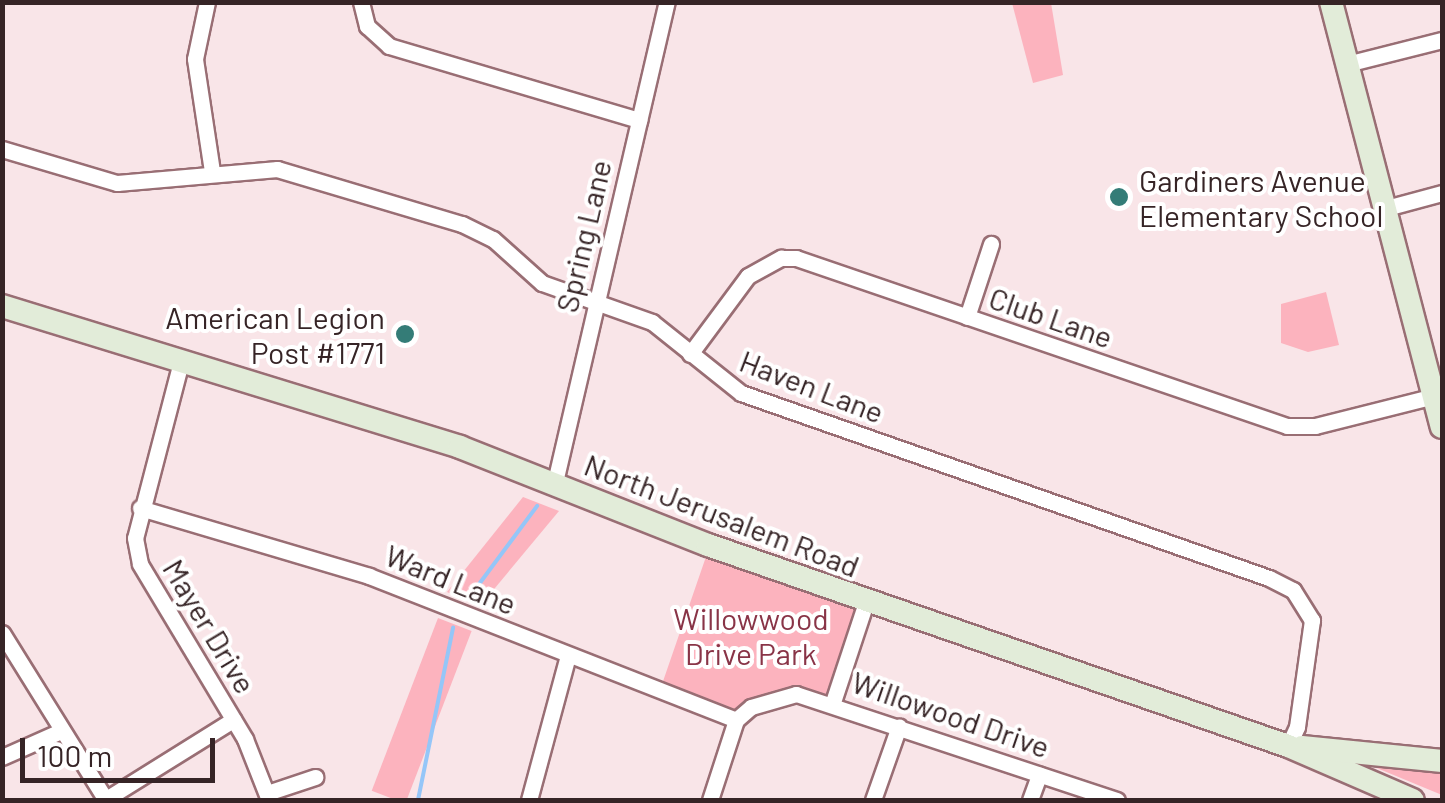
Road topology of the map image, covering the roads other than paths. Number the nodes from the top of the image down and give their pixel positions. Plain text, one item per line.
1 (207, 2) edge
2 (361, 2) edge
3 (666, 2) edge
4 (1331, 2) edge
5 (1442, 40) edge
6 (1348, 64) junction
7 (638, 120) junction
8 (2, 149) edge
9 (212, 172) junction
10 (1442, 193) edge
11 (1386, 208) junction
12 (991, 244) dead end
13 (596, 302) junction
14 (2, 306) edge
15 (966, 317) junction
16 (690, 354) junction
17 (182, 358) junction
18 (1434, 396) junction
19 (1442, 427) edge
20 (554, 482) junction
21 (140, 508) junction
22 (866, 602) junction
23 (2, 633) edge
24 (568, 655) junction
25 (833, 702) junction
26 (233, 720) junction
27 (736, 720) junction
28 (899, 726) junction
29 (61, 731) junction
30 (1288, 746) junction
31 (2, 757) edge
32 (1442, 761) edge
33 (1039, 774) junction
34 (314, 776) dead end
35 (268, 797) edge
36 (106, 800) edge
37 (530, 800) edge
38 (710, 800) edge
39 (874, 800) edge
40 (1030, 800) edge
41 (1117, 800) edge
42 (1413, 800) edge

1 - 9 street
2 - 7 street
3 - 7 street, Spring Lane
4 - 6 main road
5 - 6 street
6 - 11 main road
7 - 13 street, Spring Lane
8 - 9 street, Haven Lane
9 - 13 street, Haven Lane
10 - 11 street
11 - 18 main road
12 - 15 street
13 - 16 street, Haven Lane
13 - 20 street, Spring Lane
14 - 17 main road, North Jerusalem Road
15 - 16 street, Club Lane
15 - 18 street, Club Lane
16 - 30 street, Haven Lane
17 - 20 main road, North Jerusalem Road
17 - 21 street, Mayer Drive
18 - 19 main road
20 - 22 main road, North Jerusalem Road
21 - 24 street, Ward Lane
21 - 26 street, Mayer Drive
22 - 25 street
22 - 30 main road, North Jerusalem Road
23 - 29 street
24 - 27 street, Ward Lane
24 - 37 street
25 - 27 street, Willowood Drive
25 - 28 street, Willowood Drive
26 - 35 street, Mayer Drive
26 - 36 street
27 - 38 street
28 - 33 street, Willowood Drive
28 - 39 street
29 - 31 street
29 - 36 street
30 - 32 main road
30 - 42 main road, North Jerusalem Road
33 - 40 street
33 - 41 street, Willowood Drive
34 - 35 street

